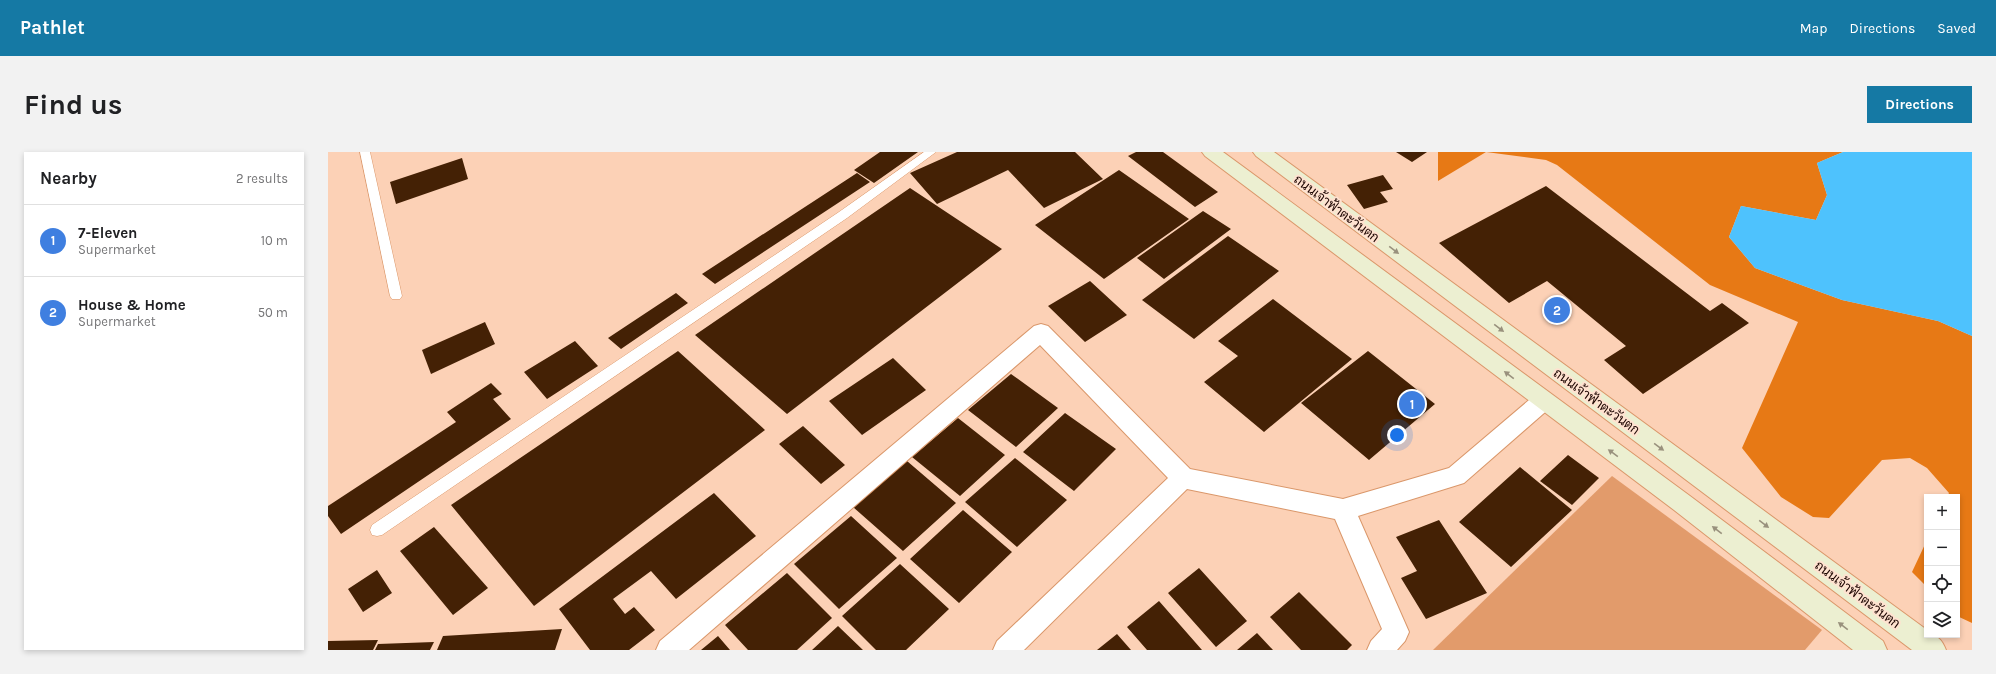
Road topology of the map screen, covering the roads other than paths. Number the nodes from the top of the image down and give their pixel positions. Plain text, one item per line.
1 (365, 152) edge
2 (930, 152) edge
3 (1211, 152) edge
4 (1262, 152) edge
5 (396, 296) dead end
6 (1543, 401) junction
7 (1183, 478) junction
8 (1343, 510) junction
9 (377, 530) dead end
10 (669, 650) edge
11 (1006, 650) edge
12 (1380, 650) edge
13 (1874, 650) edge
14 (1934, 650) edge

1 - 5 lane
2 - 9 lane
6 -> 3 main road
4 -> 14 main road, ถนนเจ้าฟ้าตะวันตก
6 - 8 street
13 -> 6 main road
7 - 8 street
7 - 10 street
7 - 11 street
8 - 12 street

